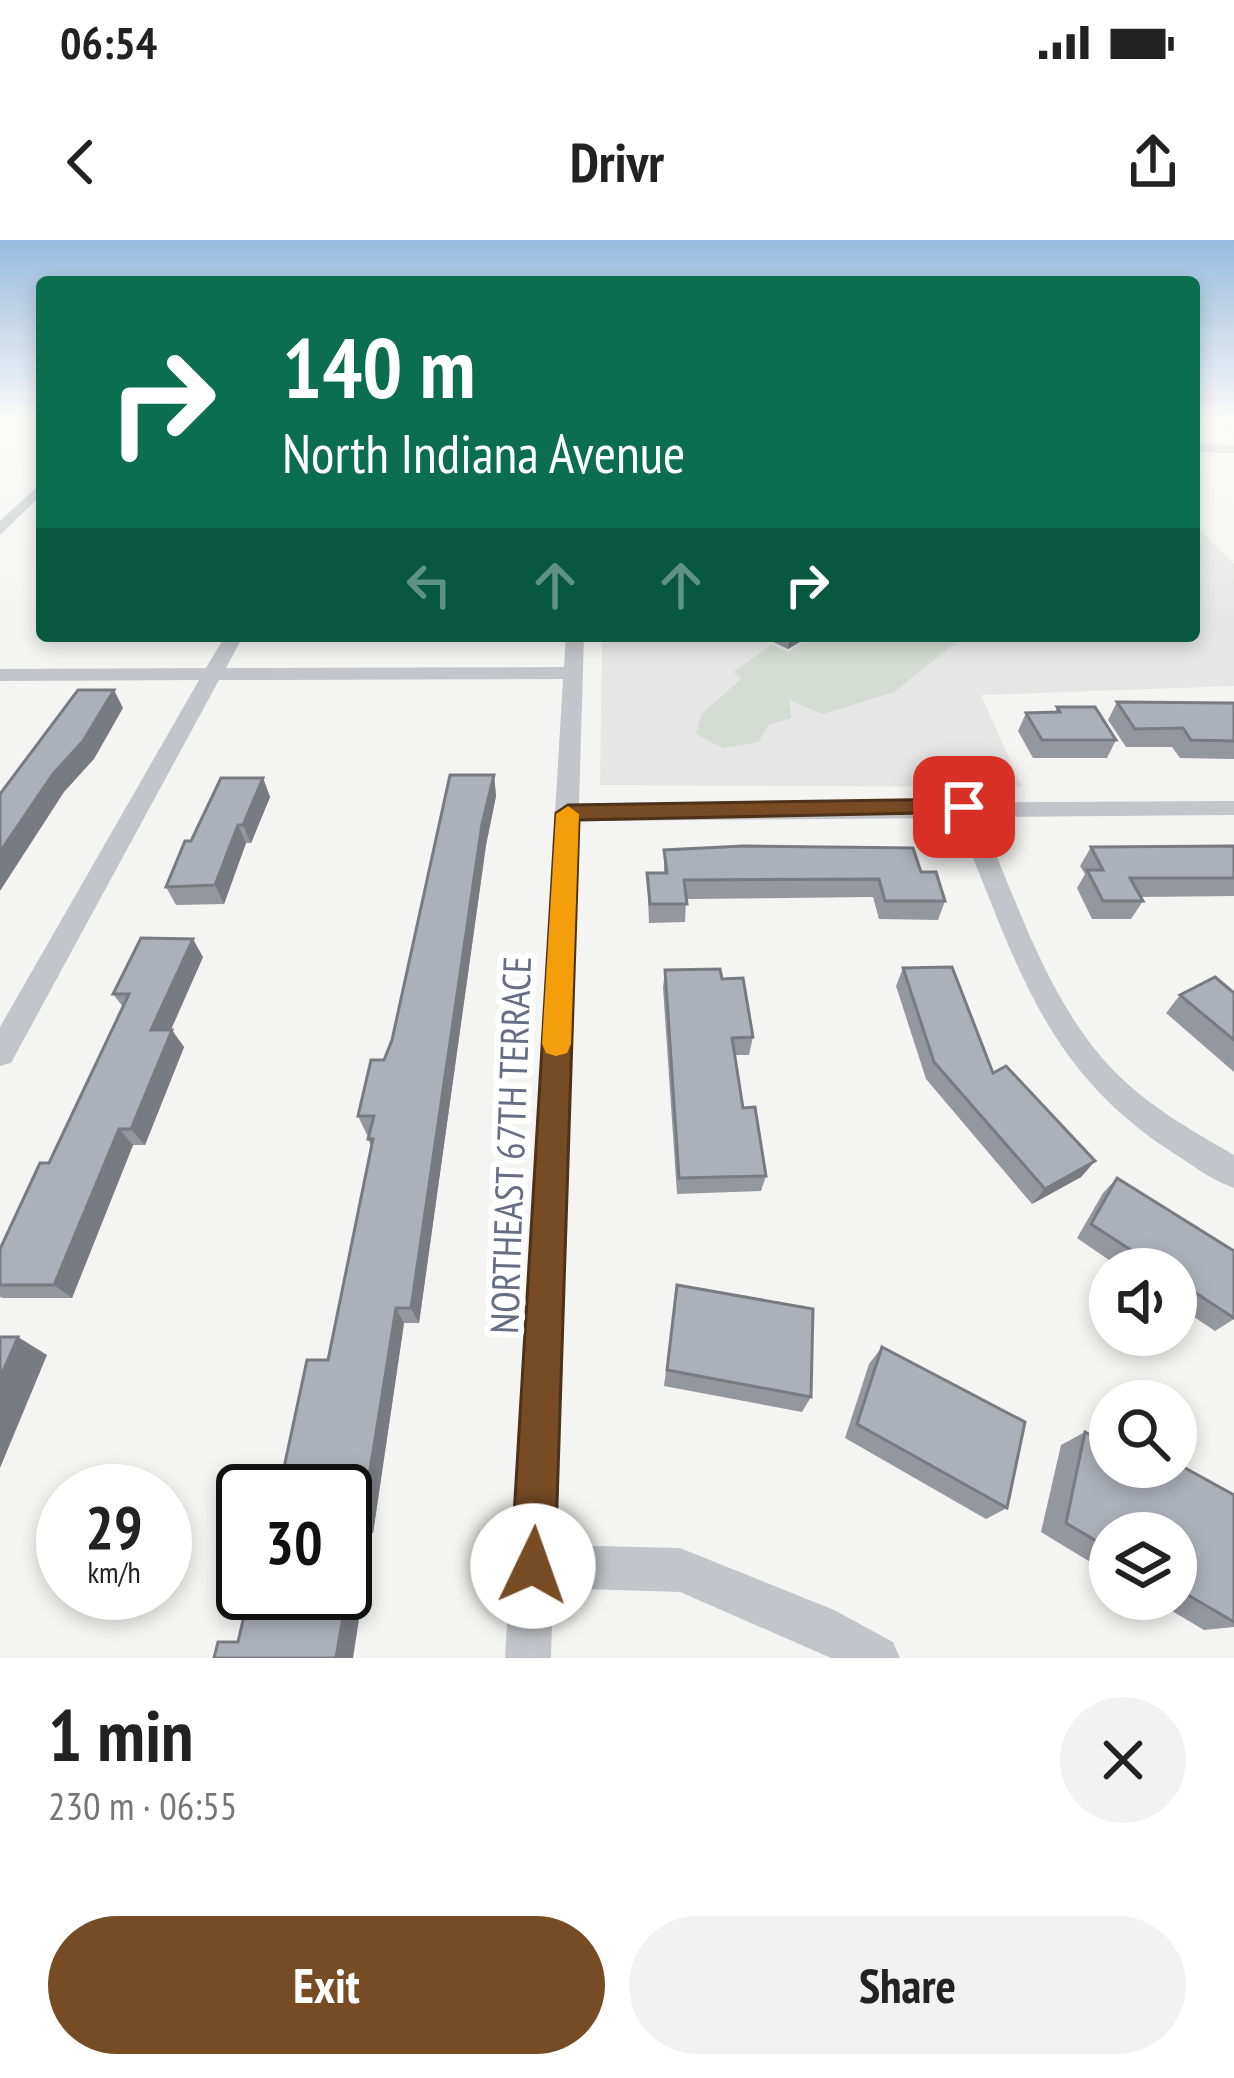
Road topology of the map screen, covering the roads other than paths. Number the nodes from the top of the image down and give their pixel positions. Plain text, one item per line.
1 (36, 492) edge
2 (0, 530) edge
3 (231, 642) edge
4 (574, 642) edge
5 (213, 673) junction
6 (571, 673) junction
7 (0, 675) edge
8 (964, 807) junction
9 (1234, 808) edge
10 (568, 813) junction
11 (0, 1054) edge
12 (1234, 1173) edge
13 (533, 1566) junction
14 (528, 1658) edge
15 (878, 1658) edge

1 - 2 street
3 - 5 street
4 - 6 street, NORTHEAST 67TH TERRACE
5 - 6 street
5 - 7 street
5 - 11 street
6 - 10 street, NORTHEAST 67TH TERRACE
8 - 9 street
8 - 10 street
8 - 12 street
10 - 13 street, NORTHEAST 67TH TERRACE
13 - 14 street, NORTHEAST 67TH TERRACE
13 - 15 street

